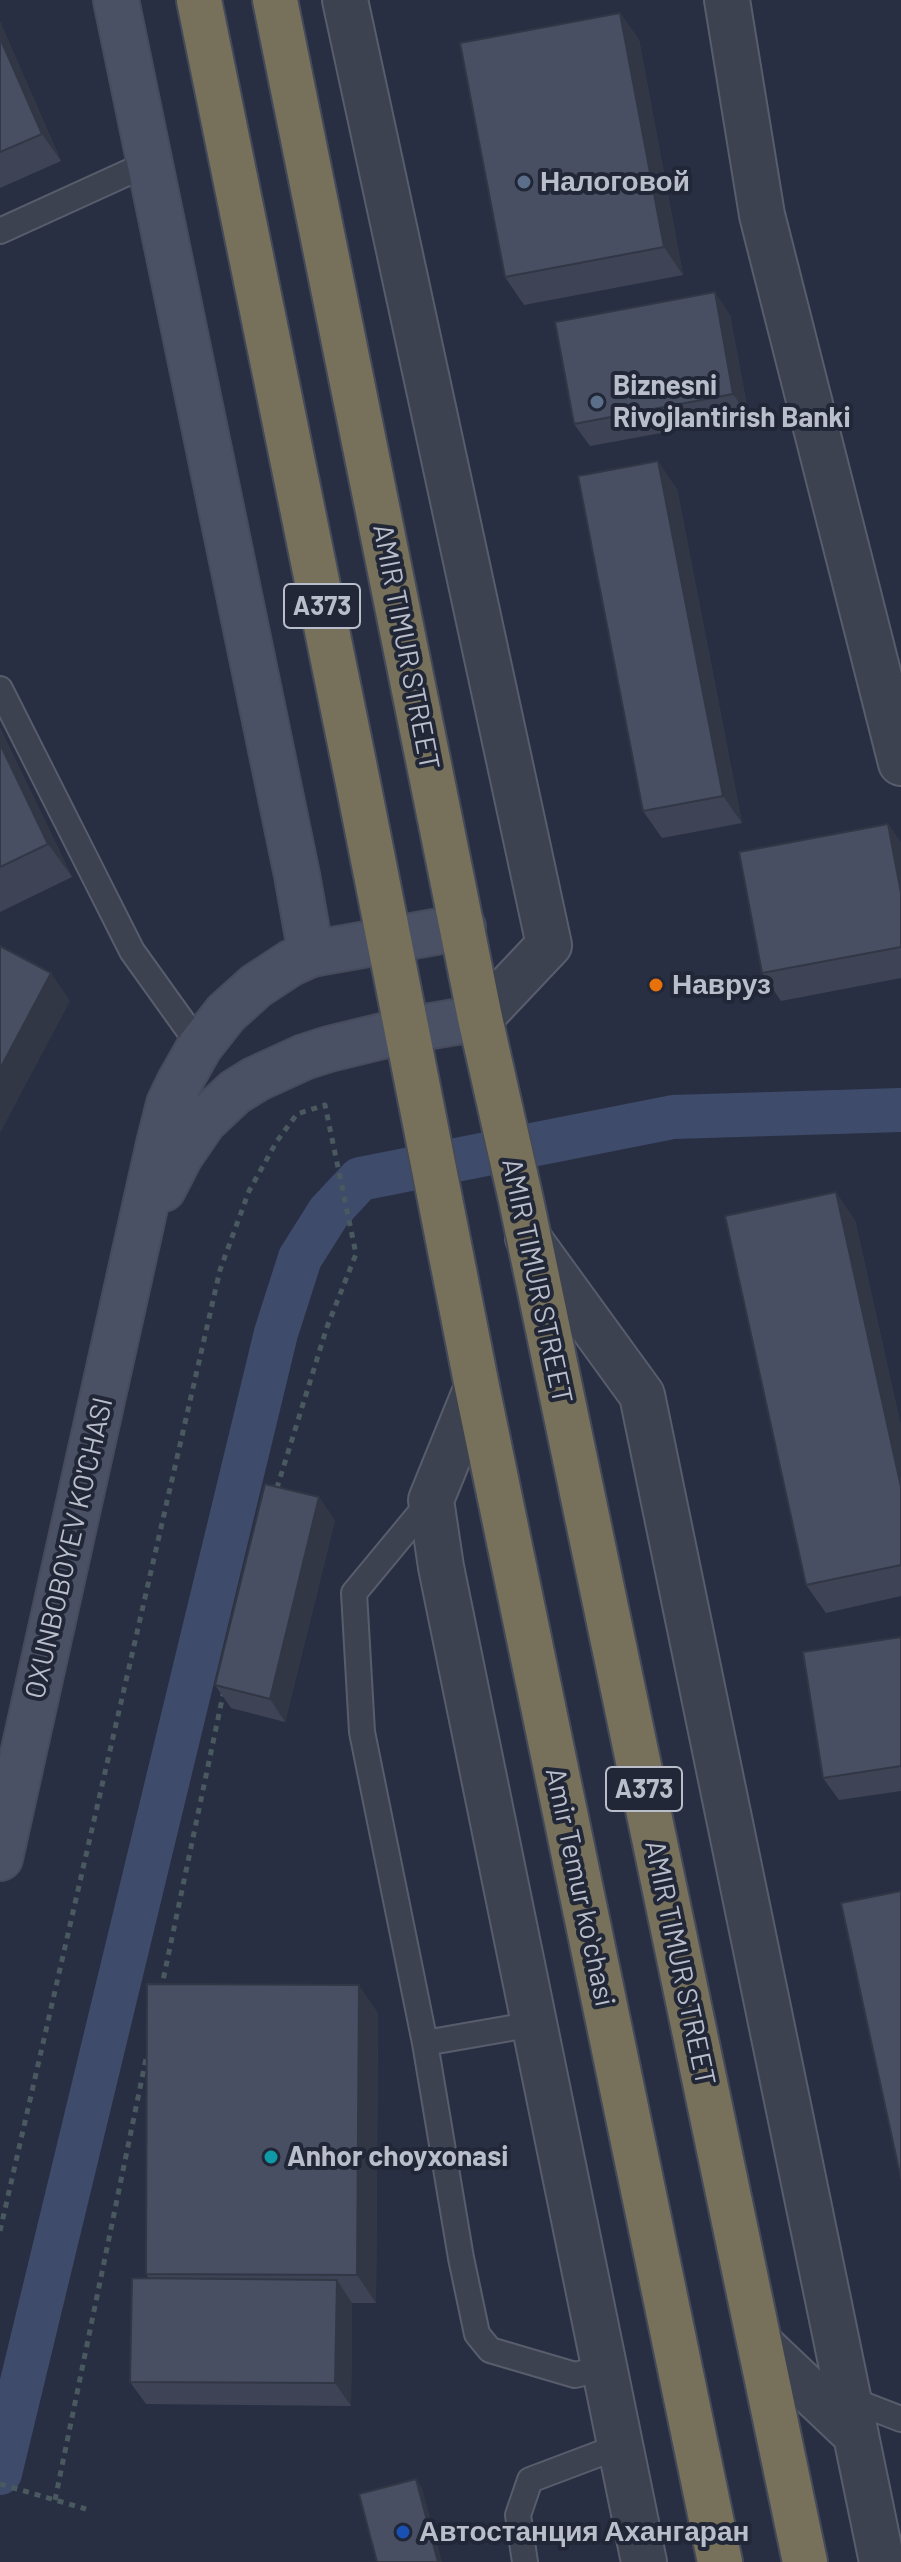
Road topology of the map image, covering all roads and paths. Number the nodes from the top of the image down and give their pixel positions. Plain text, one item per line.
1 (116, 0) edge
2 (199, 0) edge
3 (275, 0) edge
4 (345, 0) edge
5 (727, 0) edge
6 (149, 163) junction
7 (0, 231) edge
8 (0, 689) edge
9 (901, 763) edge
10 (463, 927) junction
11 (389, 939) junction
12 (311, 954) junction
13 (480, 1018) junction
14 (407, 1030) junction
15 (200, 1046) junction
16 (235, 1092) junction
17 (139, 1238) junction
18 (528, 1238) junction
19 (477, 1387) junction
20 (275, 1492) edge
21 (431, 1500) junction
22 (228, 1677) edge
23 (0, 1858) edge
24 (158, 2003) edge
25 (534, 2024) junction
26 (425, 2043) junction
27 (148, 2049) edge
28 (0, 2231) edge
29 (760, 2344) junction
30 (603, 2368) junction
31 (853, 2417) junction
32 (901, 2419) edge
33 (620, 2446) junction
34 (0, 2484) edge
35 (55, 2500) junction
36 (86, 2509) dead end
37 (525, 2562) edge
38 (644, 2562) edge
39 (720, 2562) edge
40 (805, 2562) edge
41 (882, 2562) edge

1 - 6 main road
2 - 11 highway, A373
3 - 10 highway, AMIR TIMUR STREET / A373
4 - 13 street
5 - 9 street
6 - 7 lane
6 - 12 main road
8 - 15 lane
10 - 11 main road, OXUNBOBOYEV KO'CHASI
10 - 13 highway, AMIR TIMUR STREET / A373
11 - 12 main road, OXUNBOBOYEV KO'CHASI
11 - 14 highway, A373
12 - 15 main road, OXUNBOBOYEV KO'CHASI
13 - 14 main road, OXUNBOBOYEV KO'CHASI
13 - 18 highway, AMIR TIMUR STREET / A373
14 - 16 main road, OXUNBOBOYEV KO'CHASI
14 - 19 highway, Amir Temur koʻchasi / A373
15 - 16 main road
15 - 17 main road, OXUNBOBOYEV KO'CHASI
16 - 17 main road, OXUNBOBOYEV KO'CHASI
17 - 23 main road, OXUNBOBOYEV KO'CHASI
18 - 29 highway, AMIR TIMUR STREET / A373
18 - 31 street
19 - 21 street
19 - 39 highway, Amir Temur koʻchasi / A373
20 - 28 path
21 - 25 street
21 - 26 lane
22 - 24 path
25 - 26 lane
25 - 30 street
26 - 30 lane
27 - 35 path
29 - 31 street
29 - 40 highway, AMIR TIMUR STREET / A373
30 - 33 street
31 - 32 lane
31 - 41 street
33 - 37 lane
33 - 38 street
34 - 35 path
35 - 36 path

